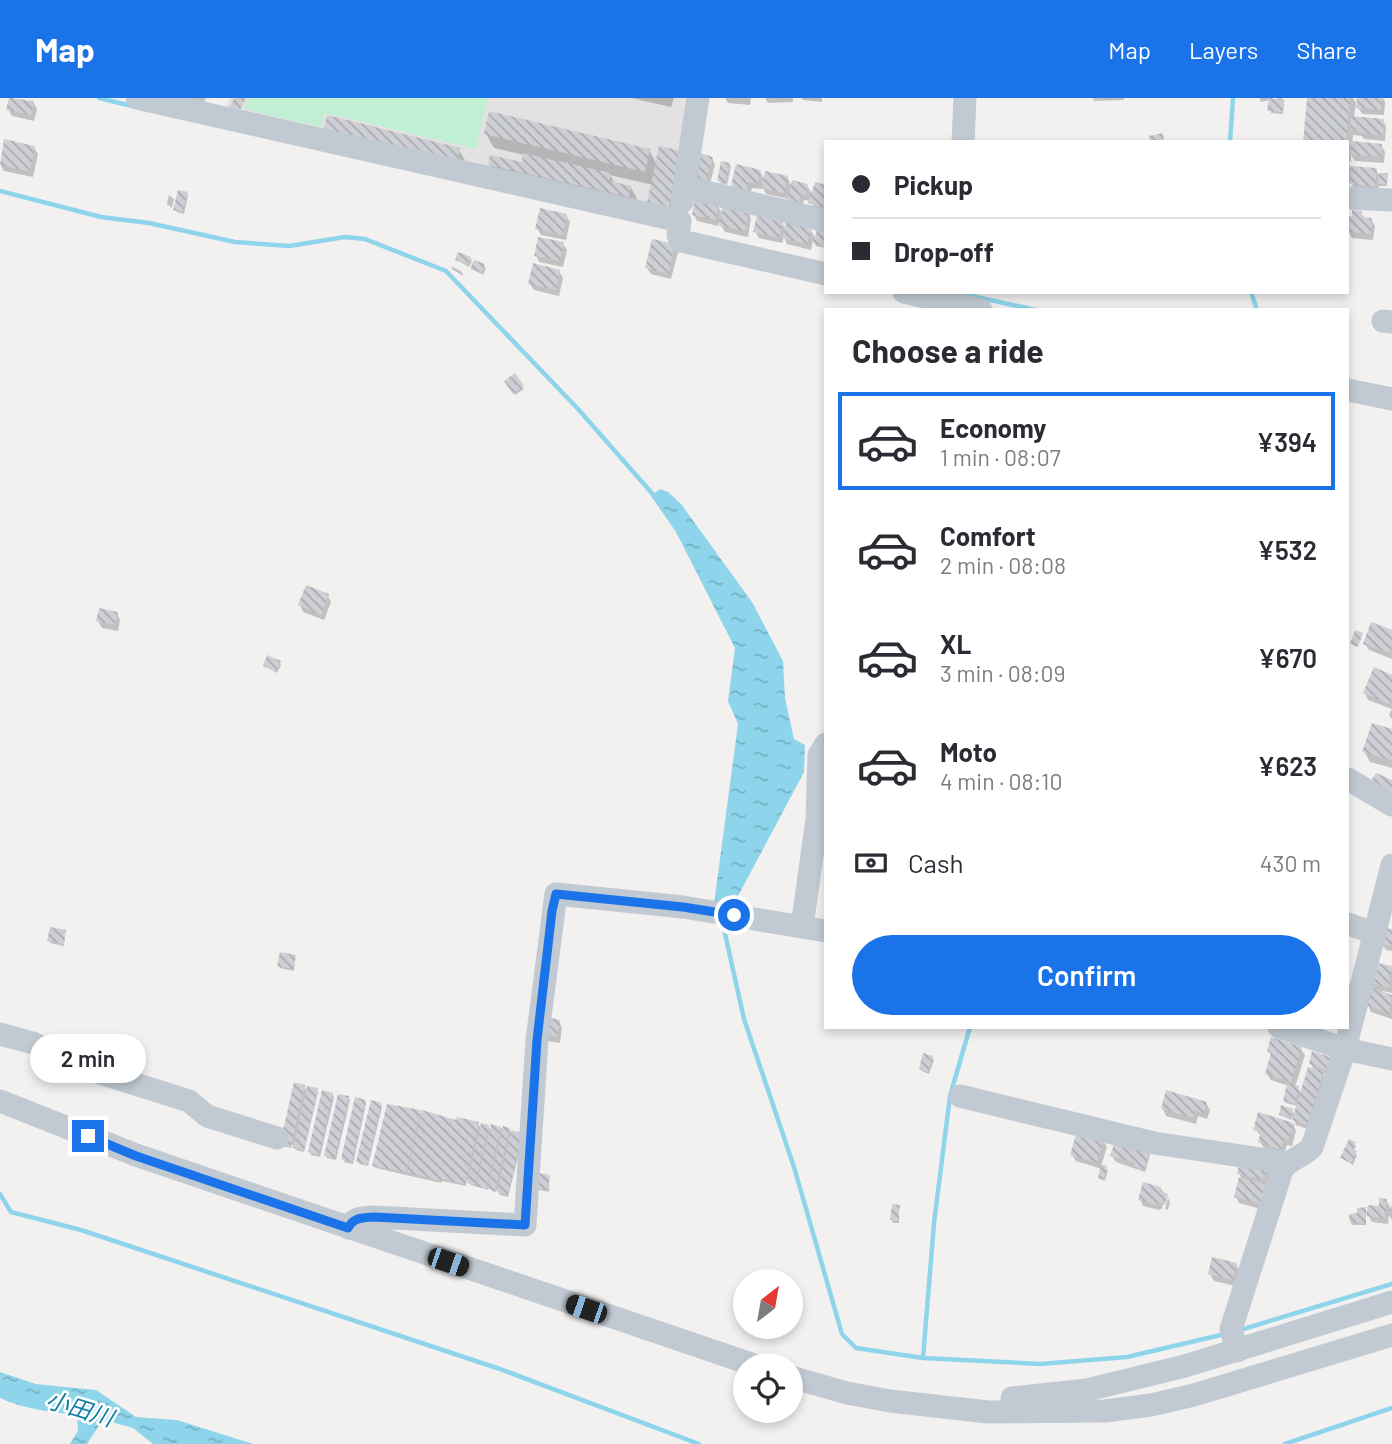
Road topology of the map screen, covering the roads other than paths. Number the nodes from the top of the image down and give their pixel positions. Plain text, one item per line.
1 (137, 98) edge
2 (698, 98) edge
3 (965, 98) edge
4 (223, 108) edge
5 (963, 140) edge
6 (690, 188) junction
7 (1349, 198) edge
8 (1392, 200) edge
9 (824, 220) edge
10 (679, 227) junction
11 (824, 274) edge
12 (913, 294) edge
13 (972, 308) edge
14 (1349, 390) edge
15 (1392, 399) edge
16 (824, 747) edge
17 (1349, 780) edge
18 (1392, 805) edge
19 (1392, 865) edge
20 (1349, 924) edge
21 (802, 927) junction
22 (824, 931) edge
23 (1374, 933) junction
24 (1285, 1029) edge
25 (0, 1034) edge
26 (1345, 1049) junction
27 (1392, 1059) edge
28 (960, 1096) dead end
29 (0, 1101) edge
30 (277, 1138) dead end
31 (1287, 1163) junction
32 (348, 1228) junction
33 (1392, 1302) edge
34 (1392, 1335) edge
35 (1234, 1340) junction
36 (733, 1358) edge
37 (803, 1380) edge
38 (948, 1408) junction

1 - 4 street
2 - 6 street
3 - 5 street
4 - 10 street
6 - 9 street
6 - 10 street
7 - 8 street
10 - 11 street
12 - 13 street
14 - 15 street
16 - 21 street
17 - 18 street
19 - 23 street
20 - 23 street
21 - 22 street
21 - 32 street
23 - 26 street
24 - 26 street
25 - 30 street
26 - 27 street
26 - 31 street
28 - 31 street
29 - 32 street
31 - 35 street
32 - 36 street
33 - 35 street
34 - 38 street
35 - 38 street
37 - 38 street

